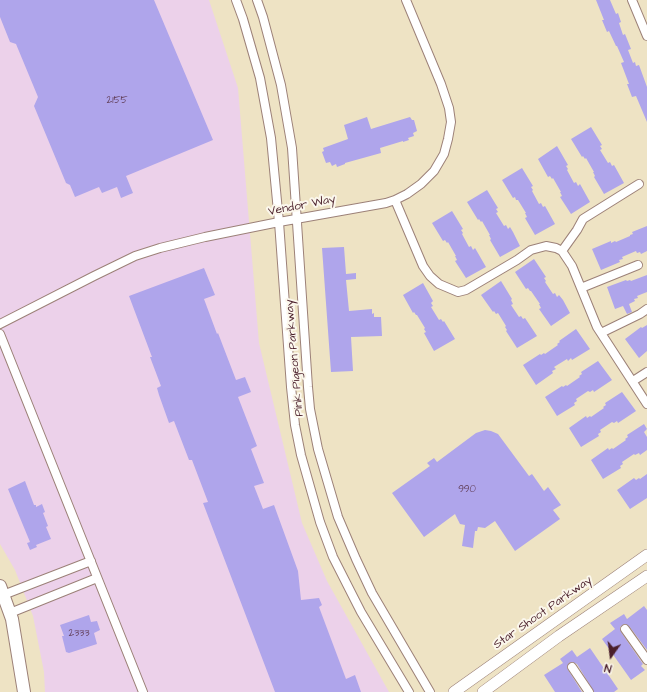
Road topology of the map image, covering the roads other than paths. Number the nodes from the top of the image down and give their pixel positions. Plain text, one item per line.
1 (236, 0) edge
2 (257, 0) edge
3 (406, 0) edge
4 (642, 0) edge
5 (633, 2) edge
6 (647, 36) edge
7 (639, 184) dead end
8 (395, 200) junction
9 (297, 218) junction
10 (279, 222) junction
11 (562, 251) junction
12 (638, 265) dead end
13 (581, 288) junction
14 (647, 309) edge
15 (0, 324) edge
16 (601, 333) junction
17 (0, 334) edge
18 (647, 372) edge
19 (633, 381) junction
20 (647, 404) edge
21 (647, 555) edge
22 (91, 562) junction
23 (647, 576) edge
24 (97, 578) junction
25 (2, 590) edge
26 (10, 613) junction
27 (625, 629) dead end
28 (647, 660) edge
29 (572, 668) dead end
30 (24, 692) edge
31 (143, 692) edge
32 (409, 692) edge
33 (430, 692) edge
34 (454, 692) edge
35 (483, 692) edge
36 (589, 692) edge

1 - 10 street, Pink Pigeon Parkway
2 - 9 street, Pink Pigeon Parkway
3 - 8 street, Vendor Way
4 - 5 street
5 - 6 street
7 - 11 street
8 - 9 street, Vendor Way
8 - 11 street
9 - 10 street, Vendor Way
9 - 33 street, Pink Pigeon Parkway
10 - 15 street, Vendor Way
10 - 32 street, Pink Pigeon Parkway
11 - 13 street
12 - 13 street
13 - 16 street
14 - 16 street
16 - 19 street
17 - 22 street
18 - 19 street
19 - 20 street
21 - 34 street, Star Shoot Parkway
22 - 24 street
22 - 25 street
23 - 35 street
24 - 26 street
24 - 31 street
25 - 26 main road
26 - 30 main road
27 - 28 street
29 - 36 street

